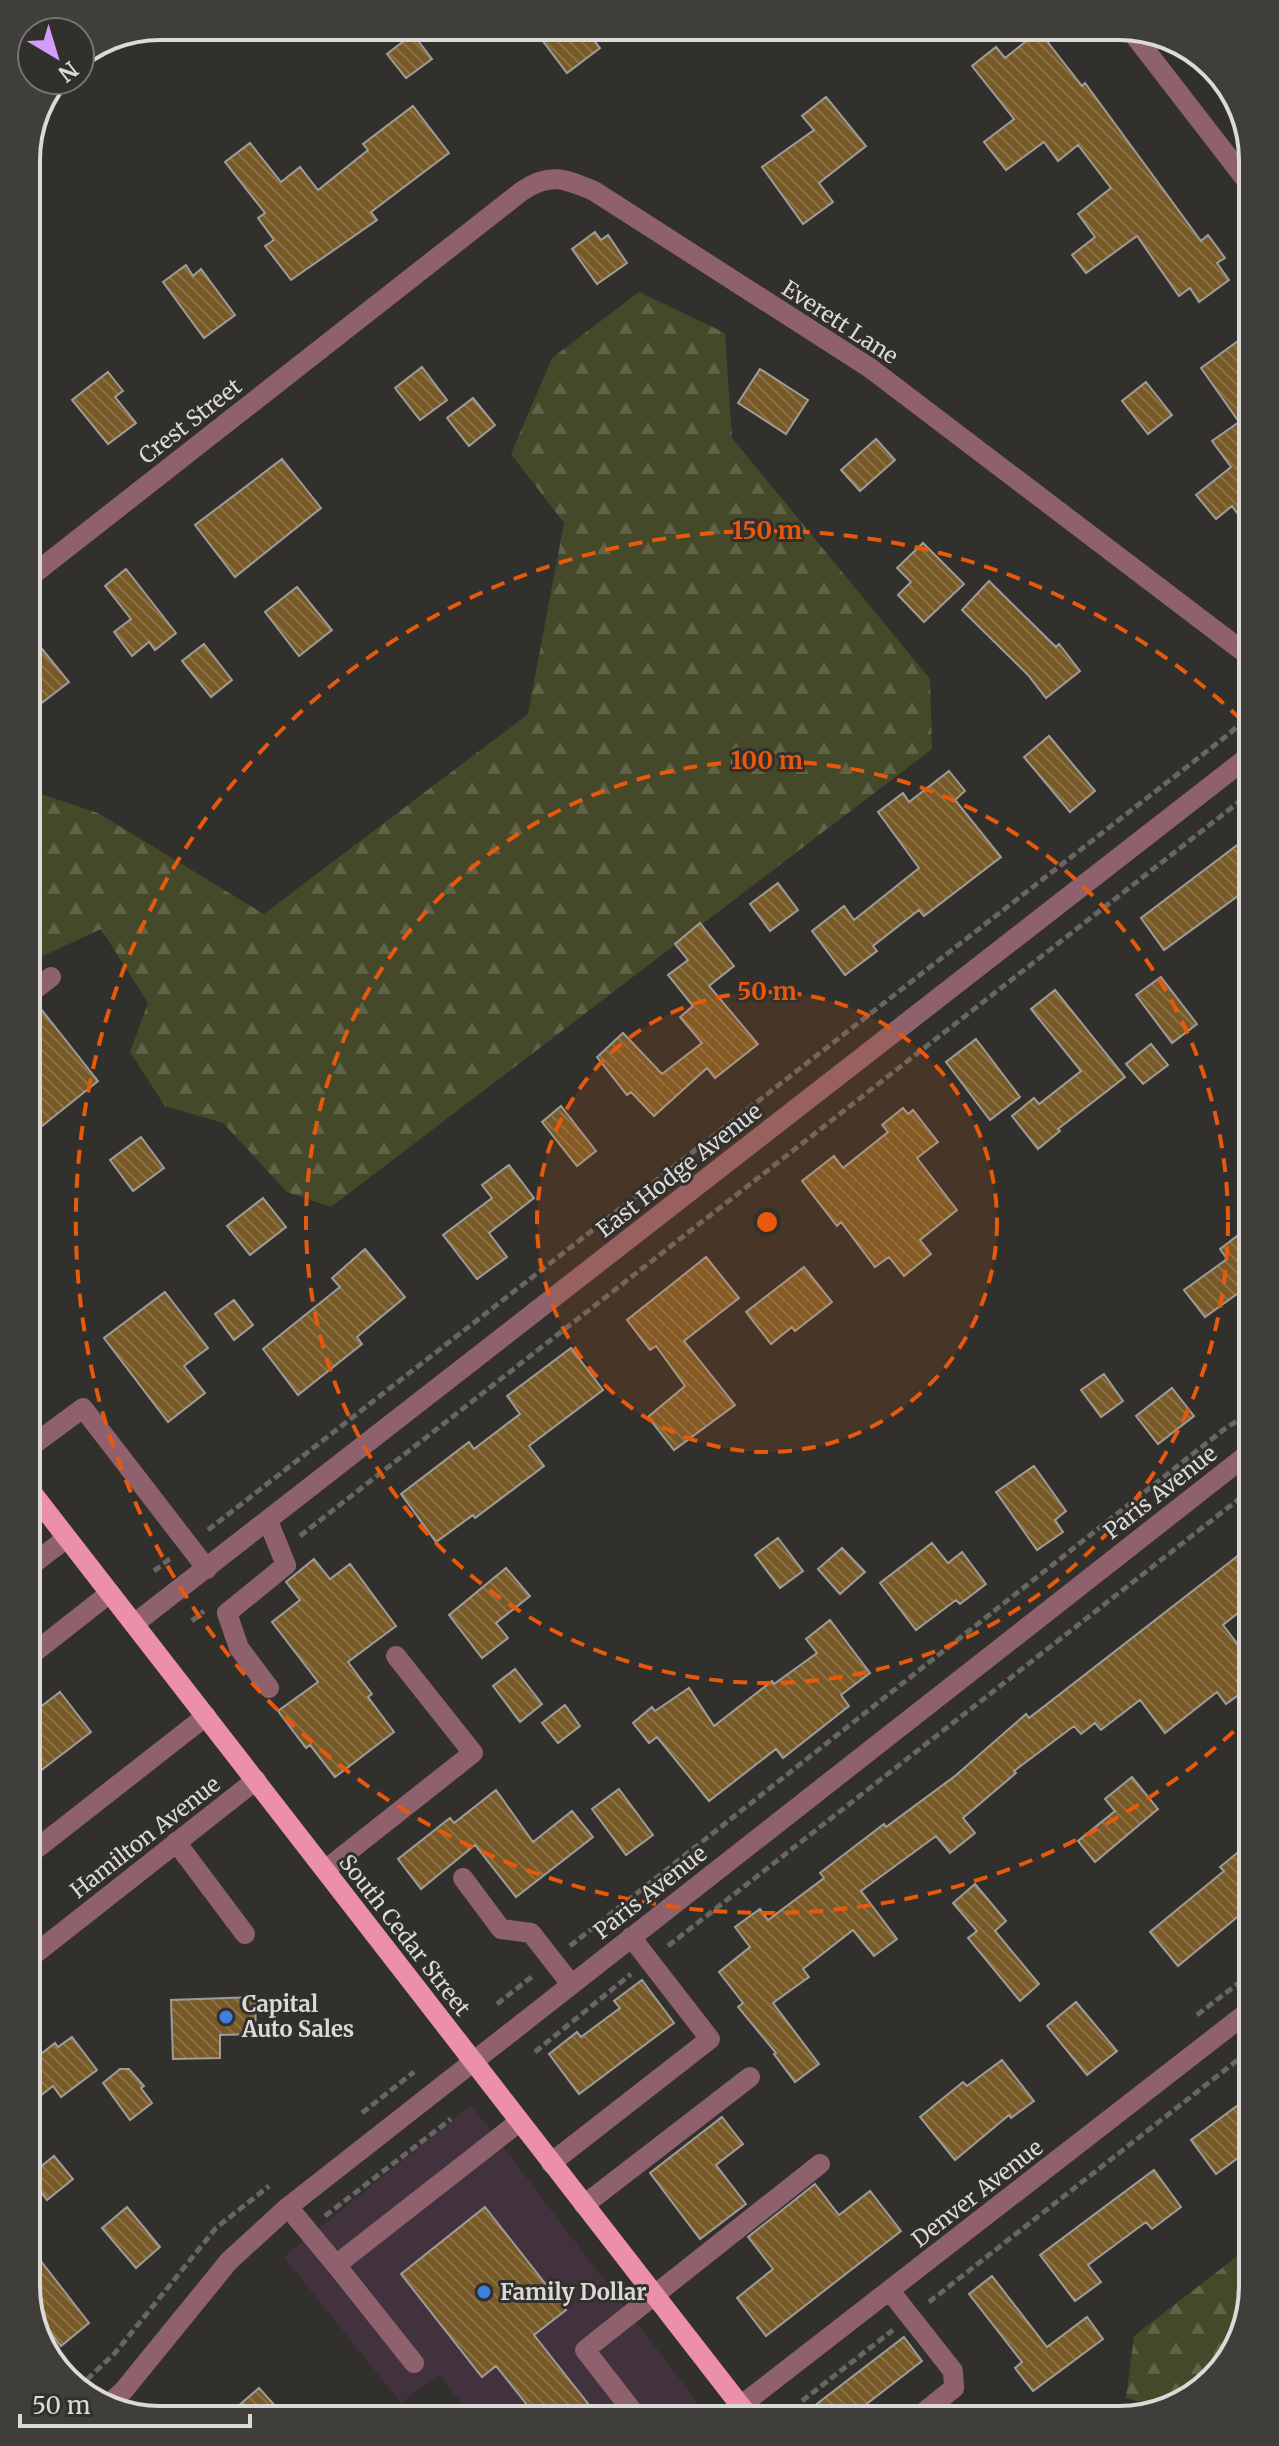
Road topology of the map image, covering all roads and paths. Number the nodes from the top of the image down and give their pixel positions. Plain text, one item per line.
1 (1139, 42) edge
2 (1239, 171) edge
3 (383, 300) joint
4 (40, 569) edge
5 (1239, 648) edge
6 (1239, 725) edge
7 (1239, 764) edge
8 (1239, 802) edge
9 (51, 977) dead end
10 (40, 985) edge
11 (1239, 1420) edge
12 (40, 1440) edge
13 (1239, 1461) edge
14 (1239, 1499) edge
15 (40, 1503) edge
16 (268, 1521) junction
17 (67, 1538) junction
18 (189, 1544) junction
19 (281, 1552) junction
20 (40, 1558) edge
21 (207, 1569) junction
22 (154, 1571) dead end
23 (110, 1593) junction
24 (205, 1611) dead end
25 (192, 1621) dead end
26 (134, 1624) junction
27 (40, 1648) edge
28 (396, 1656) dead end
29 (269, 1688) dead end
30 (206, 1716) junction
31 (256, 1780) junction
32 (176, 1842) junction
33 (40, 1846) edge
34 (325, 1870) junction
35 (463, 1878) dead end
36 (245, 1934) dead end
37 (631, 1937) junction
38 (40, 1950) edge
39 (552, 1960) junction
40 (648, 1961) junction
41 (571, 1984) junction
42 (497, 2004) dead end
43 (1239, 2019) edge
44 (535, 2052) dead end
45 (1239, 2059) edge
46 (474, 2063) junction
47 (750, 2077) dead end
48 (451, 2119) dead end
49 (519, 2122) junction
50 (551, 2163) junction
51 (820, 2164) dead end
52 (584, 2205) junction
53 (288, 2207) junction
54 (308, 2230) junction
55 (336, 2265) junction
56 (890, 2291) junction
57 (654, 2294) junction
58 (910, 2317) junction
59 (414, 2363) dead end
60 (116, 2398) edge
61 (802, 2401) dead end
62 (629, 2406) edge
63 (736, 2406) edge
64 (746, 2406) edge
65 (932, 2406) edge

1 - 2 street
3 - 4 street, Crest Street
3 - 5 street, Everett Lane
6 - 18 path
7 - 16 street, East Hodge Avenue
8 - 19 path
9 - 10 street
11 - 39 path
12 - 18 street
13 - 37 street, Paris Avenue
14 - 40 path
15 - 17 main road, South Cedar Street
16 - 19 street
16 - 21 street, East Hodge Avenue
17 - 20 street
17 - 23 main road, South Cedar Street
18 - 21 street
18 - 22 path
19 - 29 street
21 - 26 street, East Hodge Avenue
23 - 26 main road, South Cedar Street
23 - 27 street
24 - 25 path
26 - 30 main road, South Cedar Street
28 - 34 street
30 - 31 main road, South Cedar Street
30 - 33 street
31 - 32 street, Hamilton Avenue
31 - 34 main road, South Cedar Street
32 - 36 street
32 - 38 street, Hamilton Avenue
34 - 46 main road, South Cedar Street
35 - 39 street
37 - 40 street
37 - 41 street, Paris Avenue
39 - 41 street
39 - 42 path
40 - 44 path
40 - 50 street
41 - 46 street, Paris Avenue
43 - 56 street, Denver Avenue
45 - 58 path
46 - 49 main road, South Cedar Street
46 - 53 street, Paris Avenue
47 - 52 street
48 - 54 path
49 - 50 main road, South Cedar Street
49 - 55 street
50 - 52 main road, South Cedar Street
51 - 57 street
52 - 57 main road, South Cedar Street
53 - 54 street
53 - 60 street, Paris Avenue
54 - 55 street
55 - 59 street
56 - 58 street
56 - 64 street, Denver Avenue
57 - 62 street
57 - 63 main road, South Cedar Street
58 - 61 path
58 - 65 street

